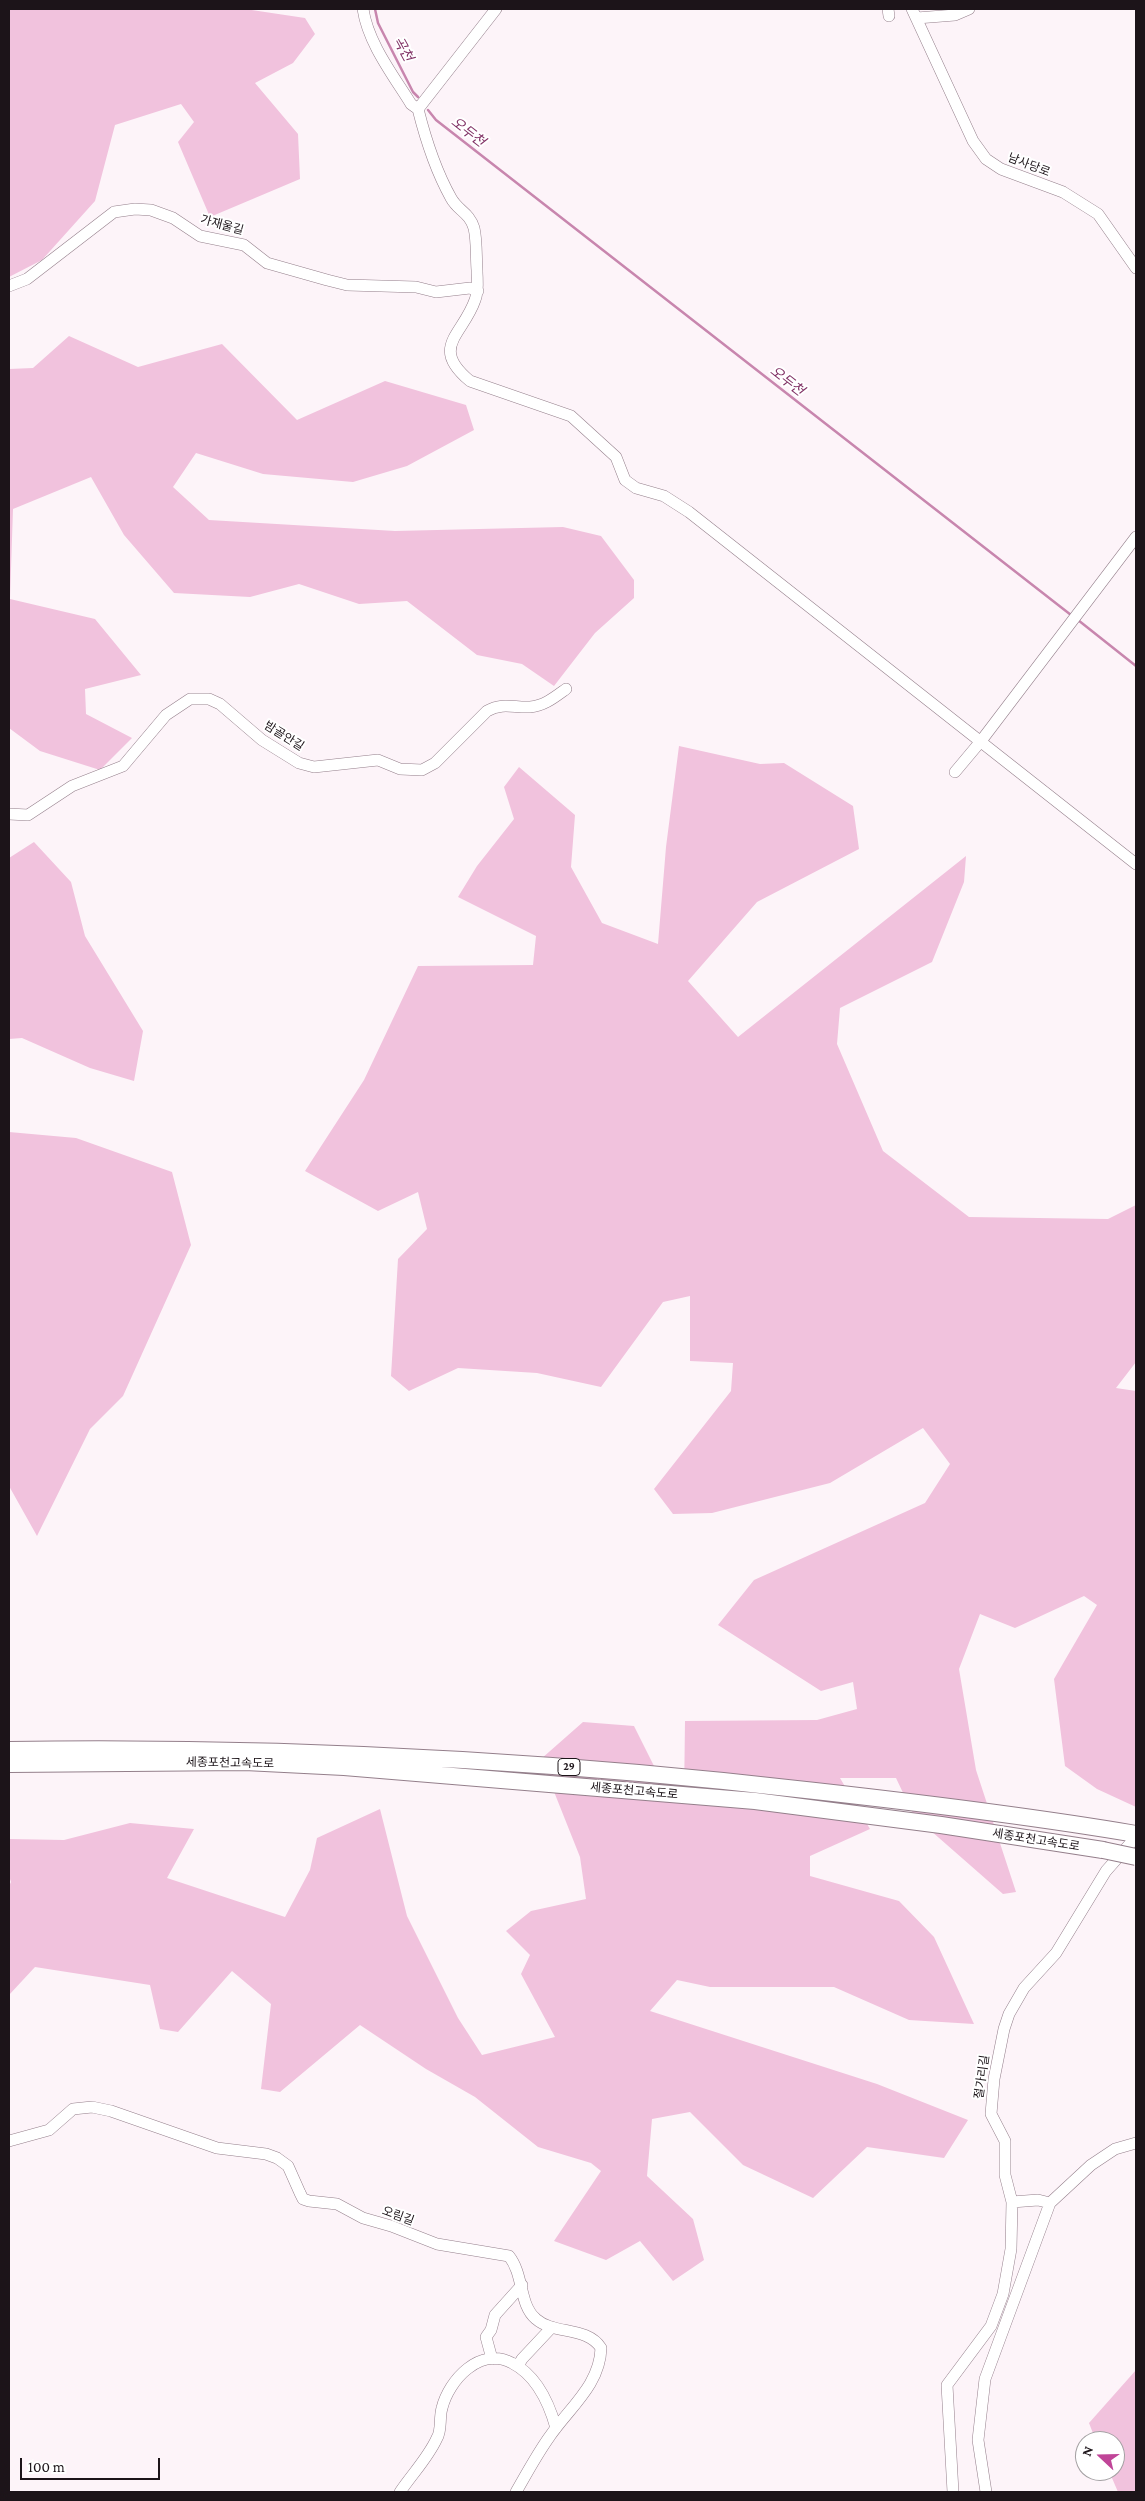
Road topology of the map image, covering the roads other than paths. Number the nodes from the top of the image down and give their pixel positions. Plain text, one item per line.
1 (363, 9) edge
2 (496, 9) edge
3 (969, 9) edge
4 (914, 14) edge
5 (418, 109) junction
6 (1136, 268) edge
7 (9, 286) edge
8 (478, 291) junction
9 (1136, 537) edge
10 (566, 689) dead end
11 (981, 742) junction
12 (955, 772) dead end
13 (9, 814) edge
14 (1136, 864) edge
15 (9, 1750) edge
16 (9, 1764) edge
17 (1133, 1835) edge
18 (1136, 1857) edge
19 (9, 2141) edge
20 (1136, 2143) edge
21 (1012, 2202) junction
22 (1050, 2203) junction
23 (522, 2285) junction
24 (552, 2328) junction
25 (492, 2359) junction
26 (518, 2366) junction
27 (556, 2428) junction
28 (400, 2492) edge
29 (516, 2492) edge
30 (953, 2492) edge
31 (986, 2492) edge

1 - 5 street
2 - 5 street
3 - 4 street
4 - 6 street, 남사당로
5 - 8 street
7 - 8 street, 가재울길
8 - 11 street
9 - 11 street
10 - 13 street, 밤골안길
11 - 12 street
11 - 14 street
15 - 17 highway, 세종포천고속도로 / 29
16 - 18 highway, 세종포천고속도로 / 29, bridge
17 - 21 street, 절가리길
19 - 23 street, 오림길
20 - 22 street
21 - 22 street
21 - 30 street, 절가리길
22 - 31 street
23 - 24 street, 오림길
23 - 25 street
24 - 26 street
24 - 27 street, 오림길
25 - 26 street
25 - 28 street
26 - 27 street
27 - 29 street, 오림길

